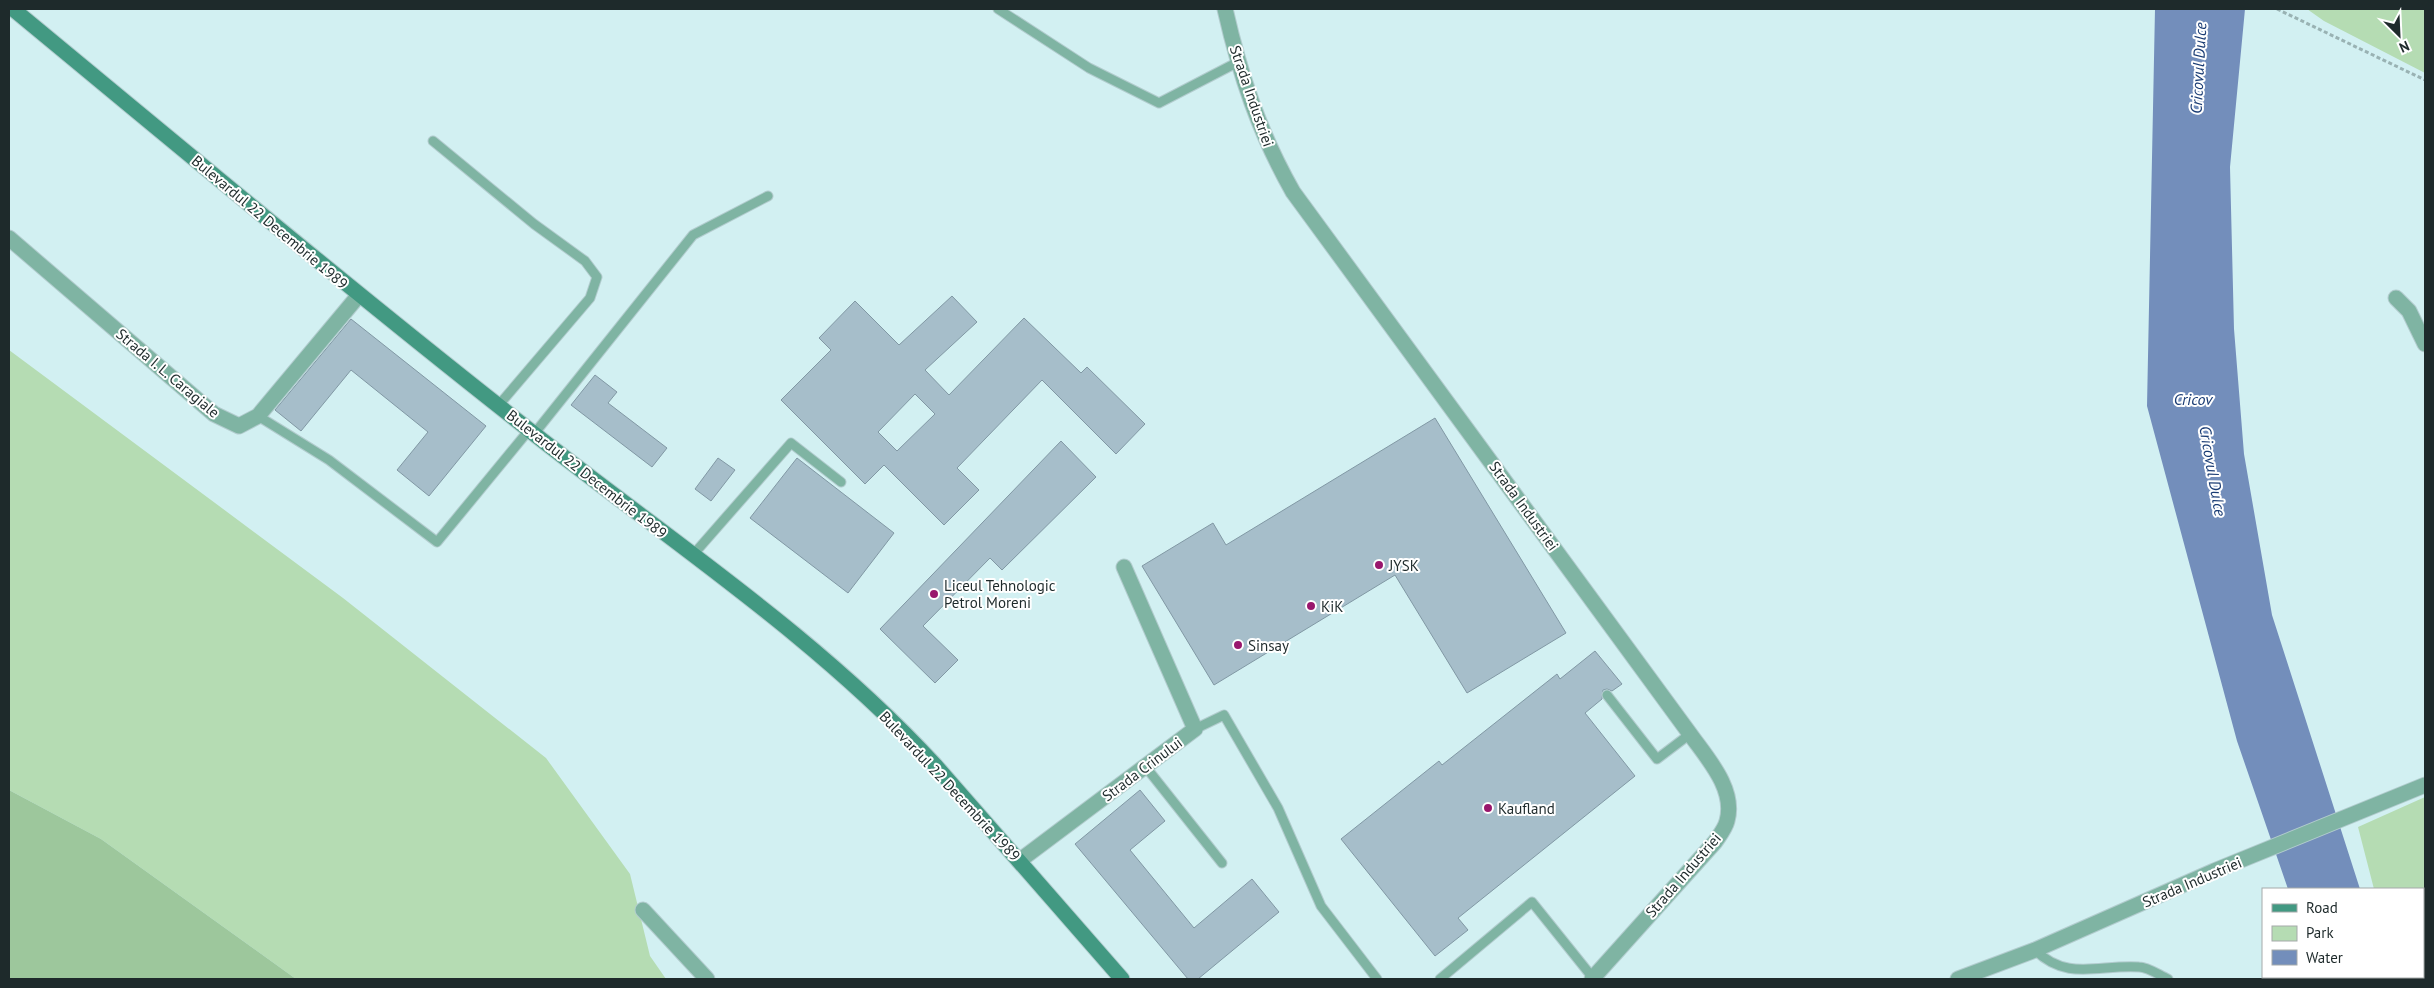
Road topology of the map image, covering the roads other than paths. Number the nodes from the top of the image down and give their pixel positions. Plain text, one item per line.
1 (13, 9) edge
2 (998, 9) edge
3 (1225, 9) edge
4 (1238, 62) junction
5 (433, 141) dead end
6 (768, 196) dead end
7 (9, 238) edge
8 (359, 295) junction
9 (2396, 298) dead end
10 (2425, 344) edge
11 (498, 406) junction
12 (258, 416) junction
13 (532, 432) junction
14 (841, 482) dead end
15 (692, 556) junction
16 (1124, 567) dead end
17 (1607, 696) dead end
18 (1195, 729) junction
19 (1690, 734) junction
20 (1145, 766) junction
21 (2423, 786) edge
22 (1019, 861) junction
23 (1222, 863) dead end
24 (643, 910) dead end
25 (2035, 950) junction
26 (707, 979) edge
27 (1122, 979) edge
28 (1377, 979) edge
29 (1440, 979) edge
30 (1593, 979) edge
31 (1958, 979) edge
32 (2168, 979) edge

1 - 8 main road, Bulevardul 22 Decembrie 1989
2 - 4 lane
3 - 4 street, Strada Industriei
4 - 19 street, Strada Industriei
5 - 11 lane
6 - 13 lane
7 - 12 street, Strada I. L. Caragiale
8 - 11 main road, Bulevardul 22 Decembrie 1989
8 - 12 street, Strada I. L. Caragiale
9 - 10 street
11 - 13 main road, Bulevardul 22 Decembrie 1989
12 - 13 lane
13 - 15 main road, Bulevardul 22 Decembrie 1989
14 - 15 lane
15 - 22 main road, Bulevardul 22 Decembrie 1989
16 - 18 street, Strada Crinului
17 - 19 lane
18 - 20 street, Strada Crinului
18 - 28 lane
19 - 30 street, Strada Industriei
20 - 22 street, Strada Crinului
20 - 23 lane
21 - 25 street, Strada Industriei
22 - 27 main road, Bulevardul 22 Decembrie 1989
24 - 26 street
25 - 31 street, Strada Industriei
25 - 32 lane
29 - 30 lane

